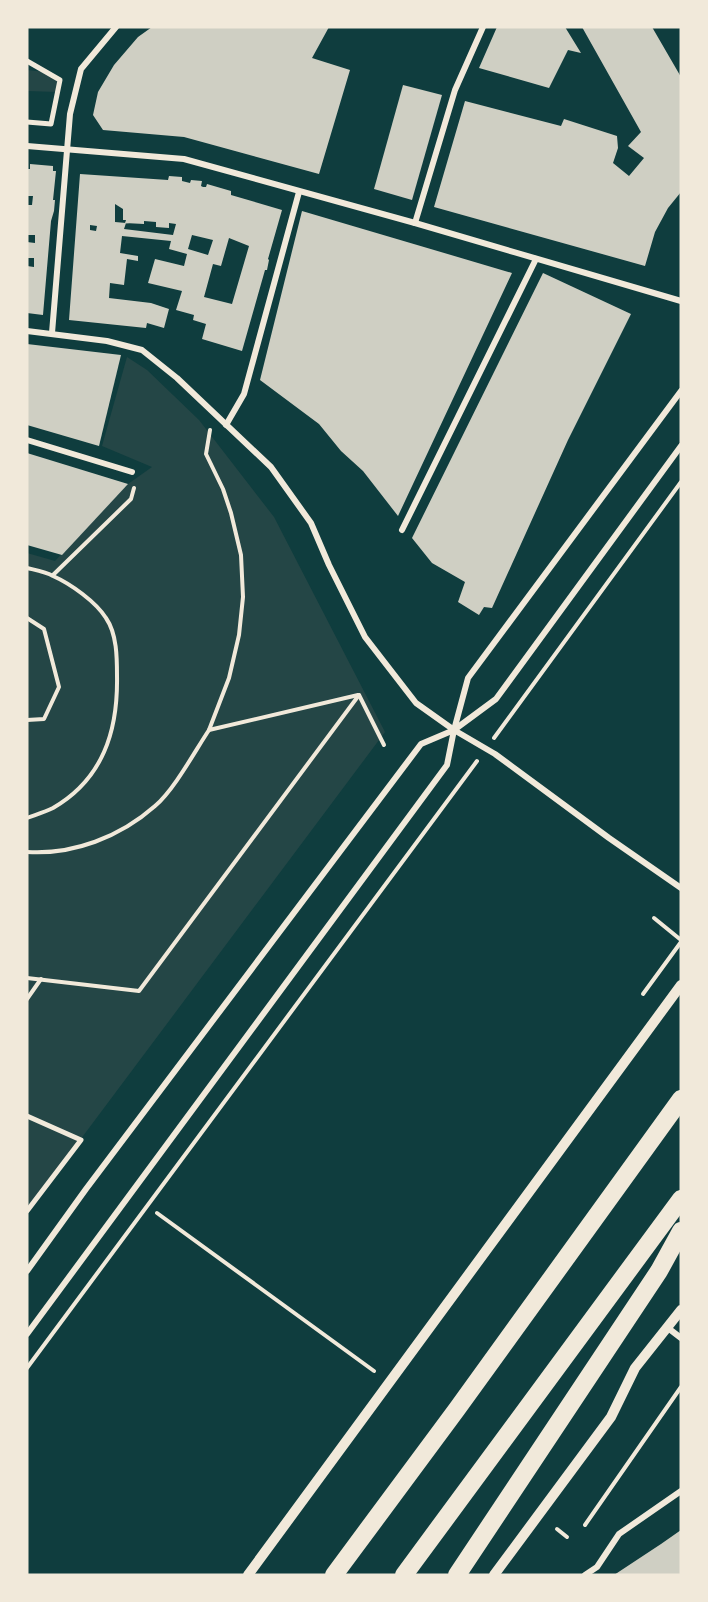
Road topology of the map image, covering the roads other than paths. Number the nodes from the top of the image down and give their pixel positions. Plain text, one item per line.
1 (116, 27) edge
2 (483, 27) edge
3 (27, 61) edge
4 (27, 122) edge
5 (27, 146) edge
6 (68, 149) junction
7 (299, 192) junction
8 (415, 224) junction
9 (536, 259) junction
10 (681, 302) edge
11 (27, 331) edge
12 (52, 333) junction
13 (681, 391) edge
14 (226, 425) junction
15 (27, 440) edge
16 (681, 446) edge
17 (132, 472) dead end
18 (402, 530) dead end
19 (454, 730) junction
20 (681, 888) edge
21 (681, 985) edge
22 (681, 1100) edge
23 (27, 1116) edge
24 (681, 1199) edge
25 (27, 1211) edge
26 (681, 1231) edge
27 (27, 1271) edge
28 (681, 1310) edge
29 (668, 1328) junction
30 (27, 1334) edge
31 (681, 1338) edge
32 (681, 1491) edge
33 (248, 1575) edge
34 (334, 1575) edge
35 (404, 1575) edge
36 (457, 1575) edge
37 (494, 1575) edge
38 (585, 1575) edge

1 - 6 street
2 - 8 street
3 - 4 street
5 - 6 street
6 - 7 street
6 - 12 street
7 - 8 street
7 - 14 street
8 - 9 street
9 - 10 street
9 - 18 street
11 - 12 street
12 - 14 street
13 - 19 street
14 - 19 street
15 - 17 street
16 - 19 street
19 - 20 street
19 - 27 street
19 - 30 street
21 - 33 street
22 - 34 highway
23 - 25 street
24 - 35 highway
26 - 36 highway
28 - 29 street
29 - 31 street
29 - 37 street
32 - 38 street

